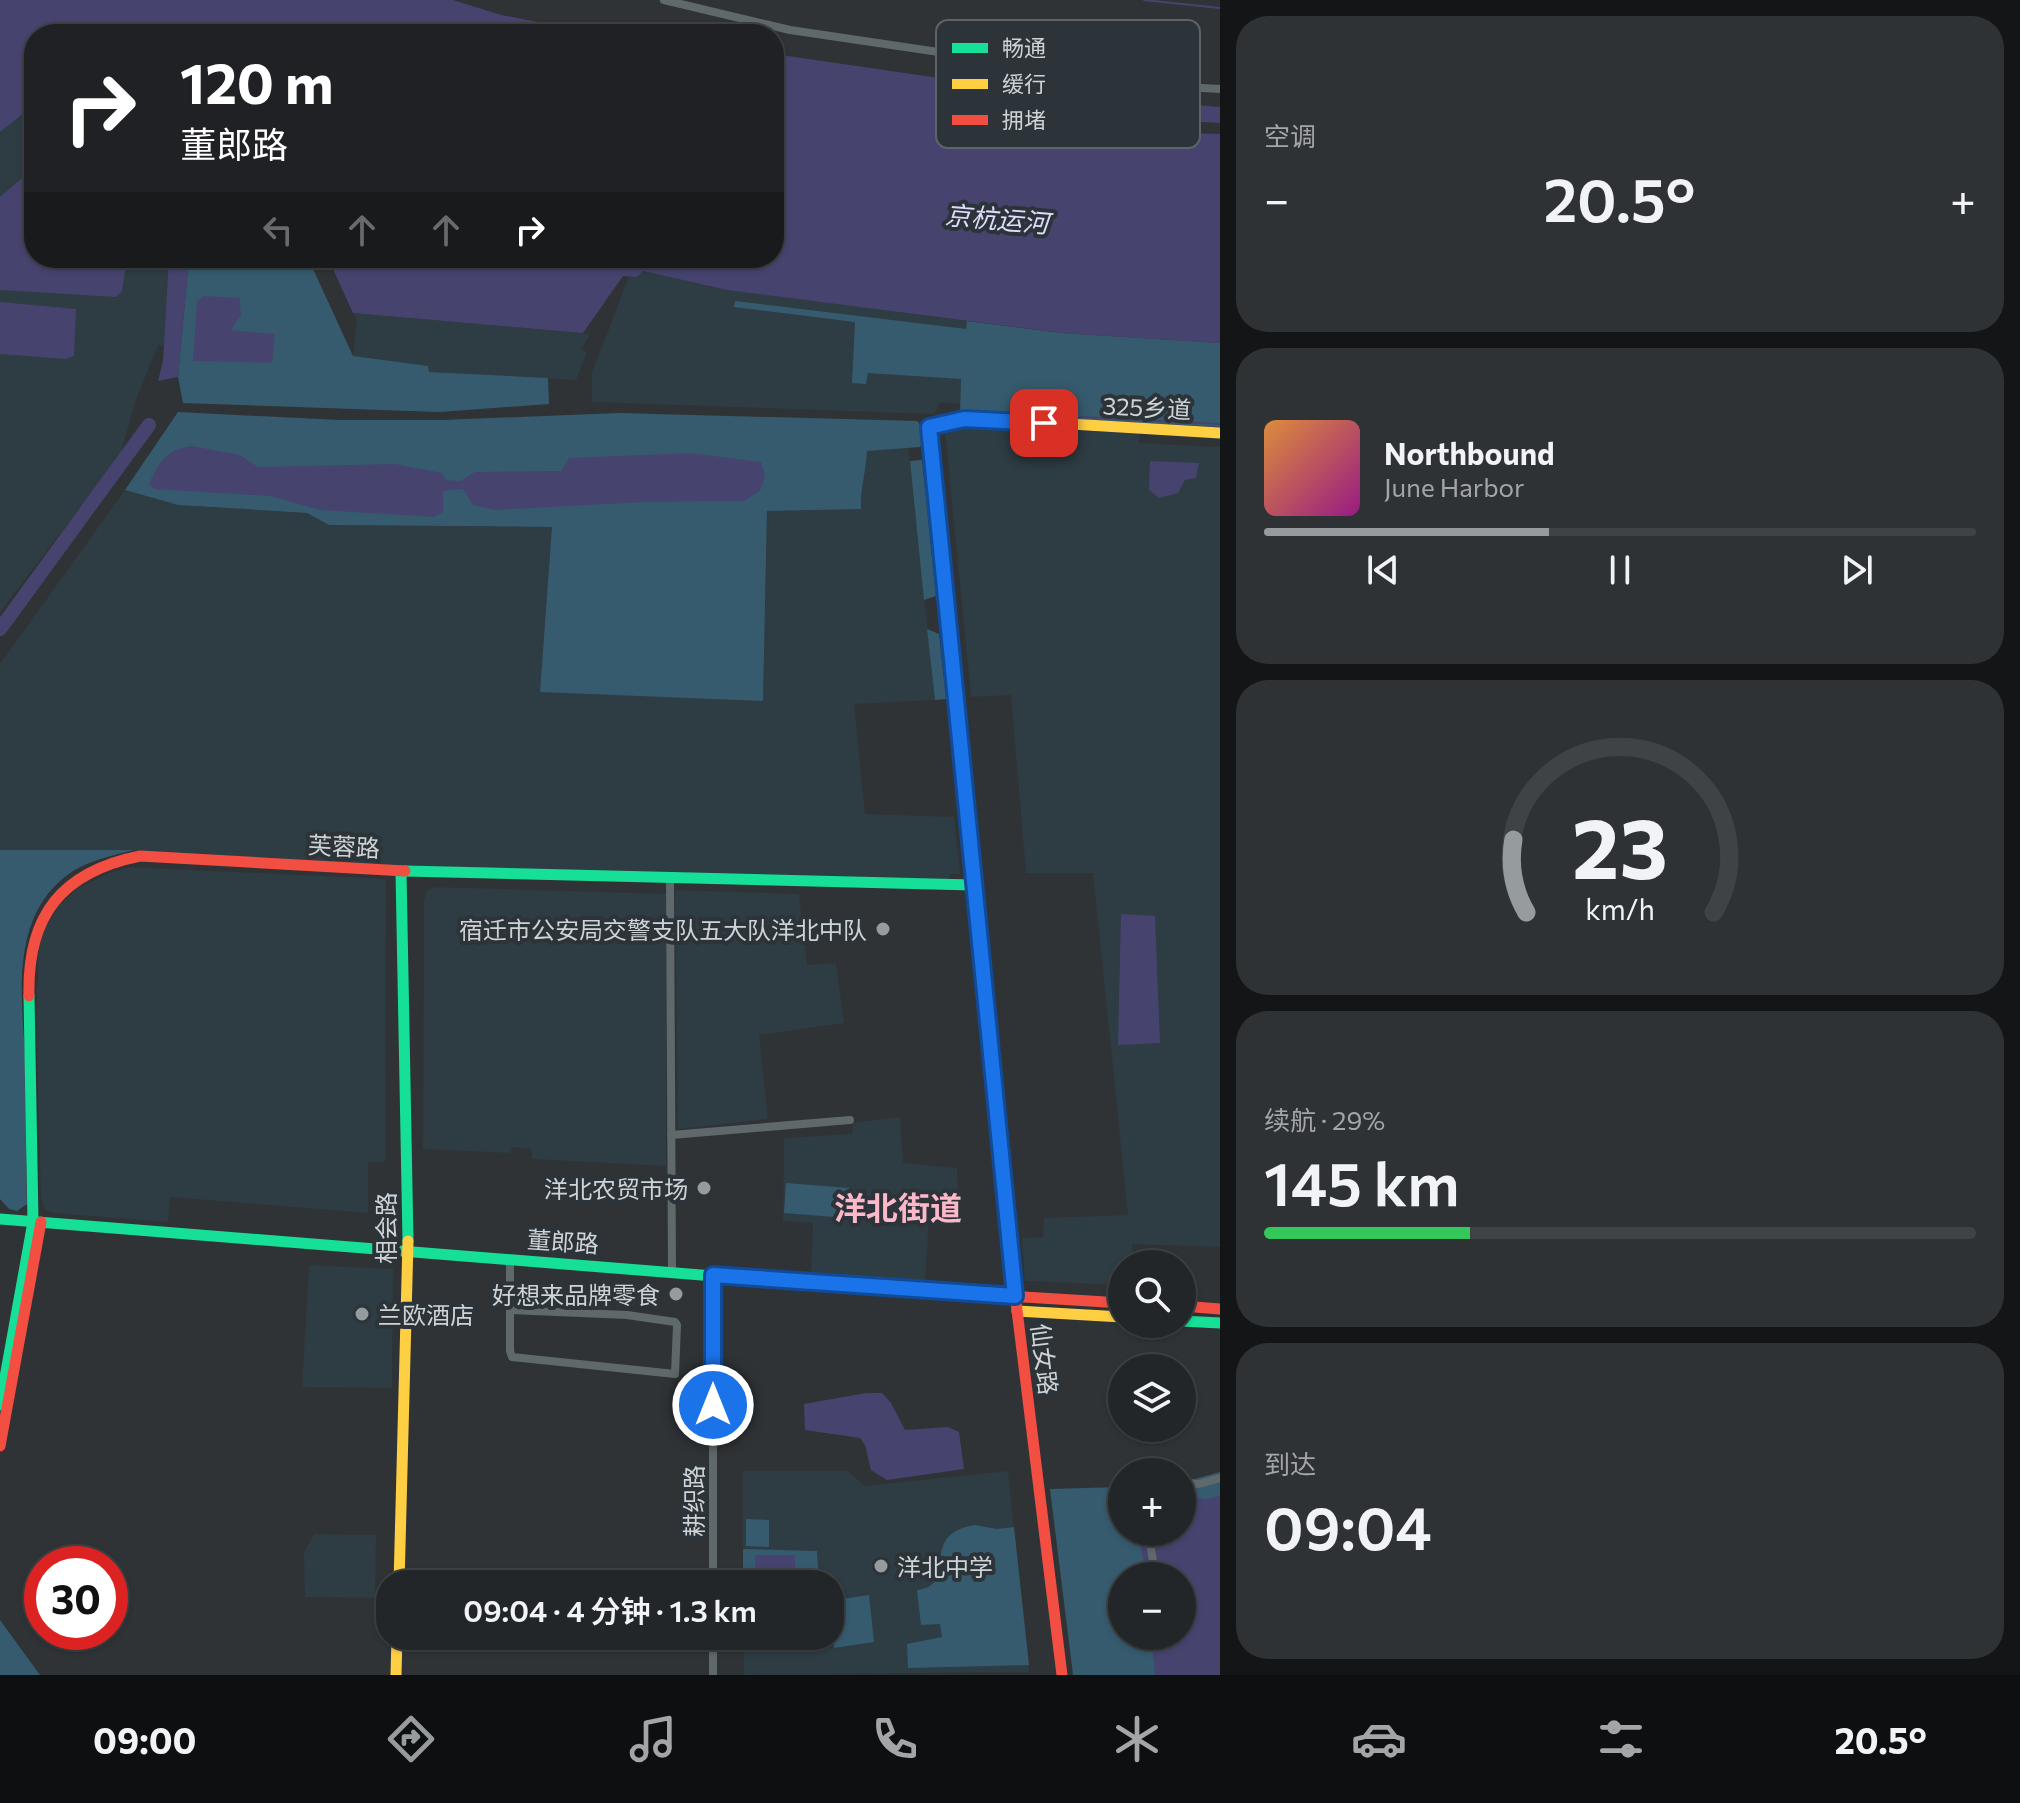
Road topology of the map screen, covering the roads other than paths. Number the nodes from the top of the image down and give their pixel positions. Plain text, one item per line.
1 (664, 0) edge
2 (765, 24) edge
3 (784, 29) edge
4 (936, 52) edge
5 (1200, 88) edge
6 (1220, 89) edge
7 (929, 427) joint
8 (1220, 433) edge
9 (401, 871) junction
10 (670, 879) junction
11 (973, 885) junction
12 (850, 1120) dead end
13 (671, 1135) junction
14 (0, 1219) edge
15 (37, 1222) junction
16 (408, 1251) junction
17 (510, 1259) junction
18 (672, 1271) junction
19 (713, 1275) junction
20 (1015, 1296) junction
21 (1108, 1302) edge
22 (1196, 1307) edge
23 (1220, 1309) edge
24 (510, 1310) junction
25 (1017, 1311) junction
26 (1108, 1316) edge
27 (1196, 1322) edge
28 (1220, 1323) edge
29 (0, 1405) edge
30 (0, 1446) edge
31 (1220, 1478) edge
32 (1196, 1484) edge
33 (1151, 1549) dead end
34 (1153, 1562) edge
35 (399, 1570) edge
36 (713, 1570) edge
37 (397, 1650) edge
38 (713, 1650) edge
39 (396, 1675) edge
40 (713, 1675) edge
41 (1062, 1675) edge

1 - 2 street
3 - 4 street
5 - 6 street
7 - 8 street, 325乡道
7 - 11 street, 仙女路
9 - 10 street, 芙蓉路
9 - 15 street, 芙蓉路
9 - 16 street, 相会路
10 - 11 street, 芙蓉路
10 - 13 street
11 - 20 street, 仙女路
12 - 13 street
13 - 18 street
14 - 15 street, 董郎路
15 - 16 street, 董郎路
15 - 29 street
15 - 30 street
16 - 17 street, 董郎路
16 - 35 street, 相会路
17 - 18 street, 董郎路
17 - 24 street
18 - 19 street, 董郎路
19 - 20 street, 董郎路
19 - 36 street, 耕织路
20 - 21 street, 董郎路
20 - 25 street, 仙女路
22 - 23 street
24 - 24 street
25 - 26 street
25 - 41 street, 仙女路
27 - 28 street
31 - 32 street
33 - 34 street
37 - 39 street
38 - 40 street

